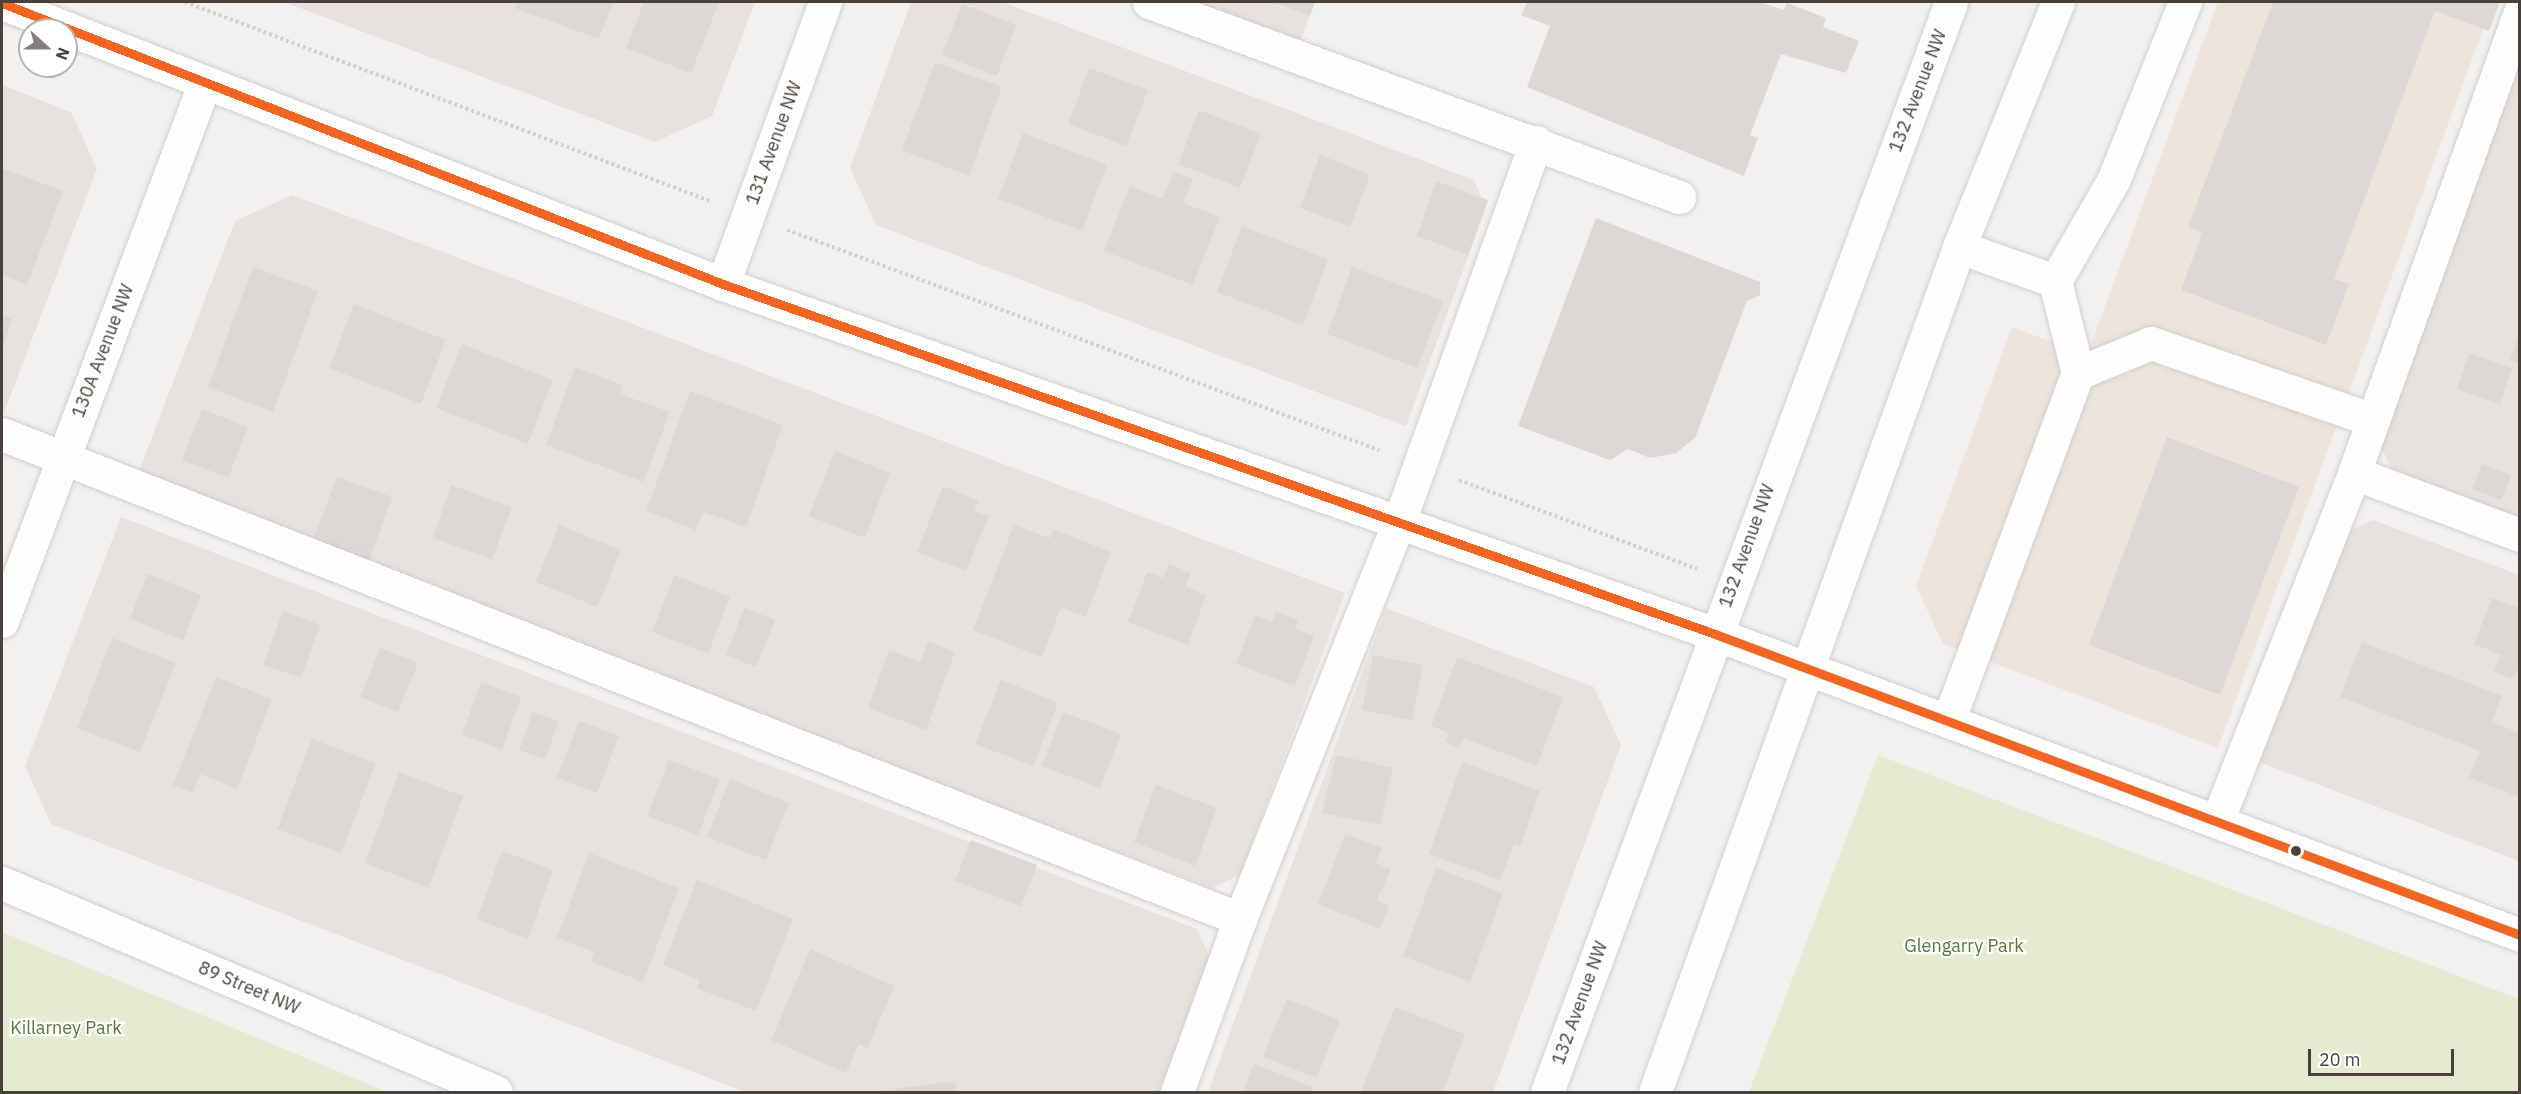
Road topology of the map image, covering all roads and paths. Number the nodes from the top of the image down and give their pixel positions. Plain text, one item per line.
1 (185, 2) edge
2 (825, 2) edge
3 (1149, 2) edge
4 (1951, 2) edge
5 (2058, 2) edge
6 (2185, 2) edge
7 (2, 3) edge
8 (2520, 12) edge
9 (205, 82) junction
10 (1536, 142) junction
11 (1679, 197) dead end
12 (748, 215) junction
13 (1959, 246) junction
14 (2055, 280) junction
15 (723, 284) junction
16 (2078, 373) junction
17 (2373, 420) junction
18 (2, 434) edge
19 (64, 455) junction
20 (1418, 465) junction
21 (2354, 473) junction
22 (1399, 522) junction
23 (2520, 535) edge
24 (1734, 582) junction
25 (2, 621) edge
26 (1715, 634) junction
27 (1810, 669) junction
28 (1949, 719) junction
29 (2218, 819) junction
30 (2, 883) edge
31 (1240, 919) junction
32 (2520, 935) edge
33 (496, 1092) edge
34 (1177, 1092) edge
35 (1547, 1092) edge
36 (1655, 1092) edge

1 - 12 path
2 - 12 street, 131 Avenue NW
3 - 10 street
4 - 24 street, 132 Avenue NW
5 - 13 street
6 - 14 street
7 - 9 street
8 - 17 street
9 - 15 street
9 - 19 street, 130A Avenue NW
10 - 11 street
10 - 20 street
12 - 15 street, 131 Avenue NW
12 - 20 path
13 - 14 street
13 - 27 street
14 - 16 street
15 - 22 street
16 - 17 street
16 - 28 street
17 - 21 street
18 - 19 street
19 - 25 street, 130A Avenue NW
19 - 31 street
20 - 22 street
20 - 24 path
21 - 23 street
21 - 29 street
22 - 26 street
22 - 31 street
24 - 26 street, 132 Avenue NW
26 - 27 street
26 - 35 street, 132 Avenue NW
27 - 28 street
27 - 36 street
28 - 29 street
29 - 32 street
30 - 33 street, 89 Street NW
31 - 34 street

